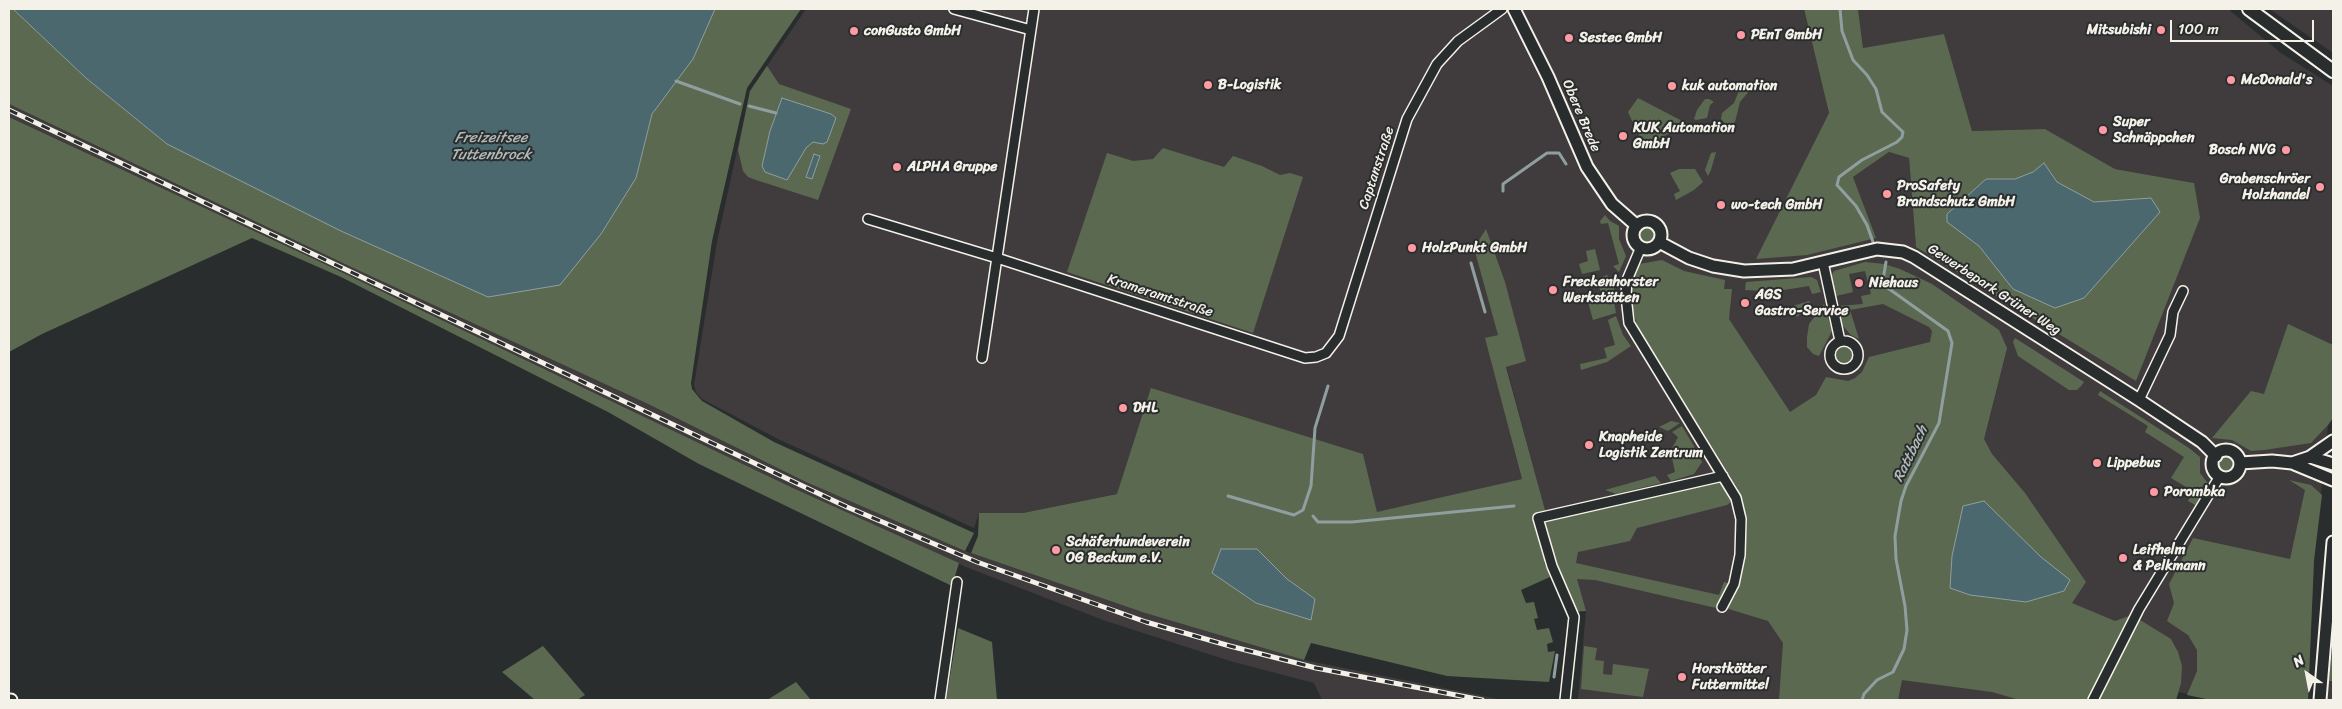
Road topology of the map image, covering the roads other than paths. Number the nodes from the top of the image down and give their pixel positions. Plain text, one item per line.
1 (954, 9) edge
2 (1034, 9) edge
3 (1502, 9) edge
4 (1514, 9) edge
5 (2249, 9) edge
6 (1031, 30) junction
7 (2333, 70) edge
8 (868, 219) dead end
9 (1636, 226) junction
10 (1659, 242) junction
11 (1641, 247) junction
12 (997, 258) junction
13 (1822, 262) junction
14 (2183, 291) dead end
15 (1840, 341) dead end
16 (1316, 357) joint
17 (982, 358) dead end
18 (2138, 400) junction
19 (2333, 441) edge
20 (2216, 456) junction
21 (2310, 457) junction
22 (2240, 463) junction
23 (2292, 463) junction
24 (2333, 464) edge
25 (1723, 476) junction
26 (2220, 476) junction
27 (2333, 480) edge
28 (2333, 542) edge
29 (957, 582) dead end
30 (1722, 607) dead end
31 (940, 700) edge
32 (1565, 700) edge
33 (2094, 700) edge
34 (2320, 700) edge

1 - 6 street
2 - 6 street
3 - 16 street, Captanstraße
4 - 9 street, Obere Brede
5 - 7 main road
6 - 12 street
8 - 12 street, Krameramtstraße
9 - 10 street
9 - 11 street
10 - 11 street
10 - 13 street, Gewerbepark Grüner Weg
11 - 25 street
12 - 16 street, Krameramtstraße
12 - 17 street
13 - 15 street
13 - 18 street, Gewerbepark Grüner Weg
14 - 18 street
18 - 20 street, Gewerbepark Grüner Weg
19 - 21 street
20 - 22 street
20 - 26 street
21 - 23 street
21 - 24 street
22 - 23 street
22 - 26 street
23 - 27 street
25 - 30 street
25 - 32 street
26 - 33 street
28 - 34 street
29 - 31 street

